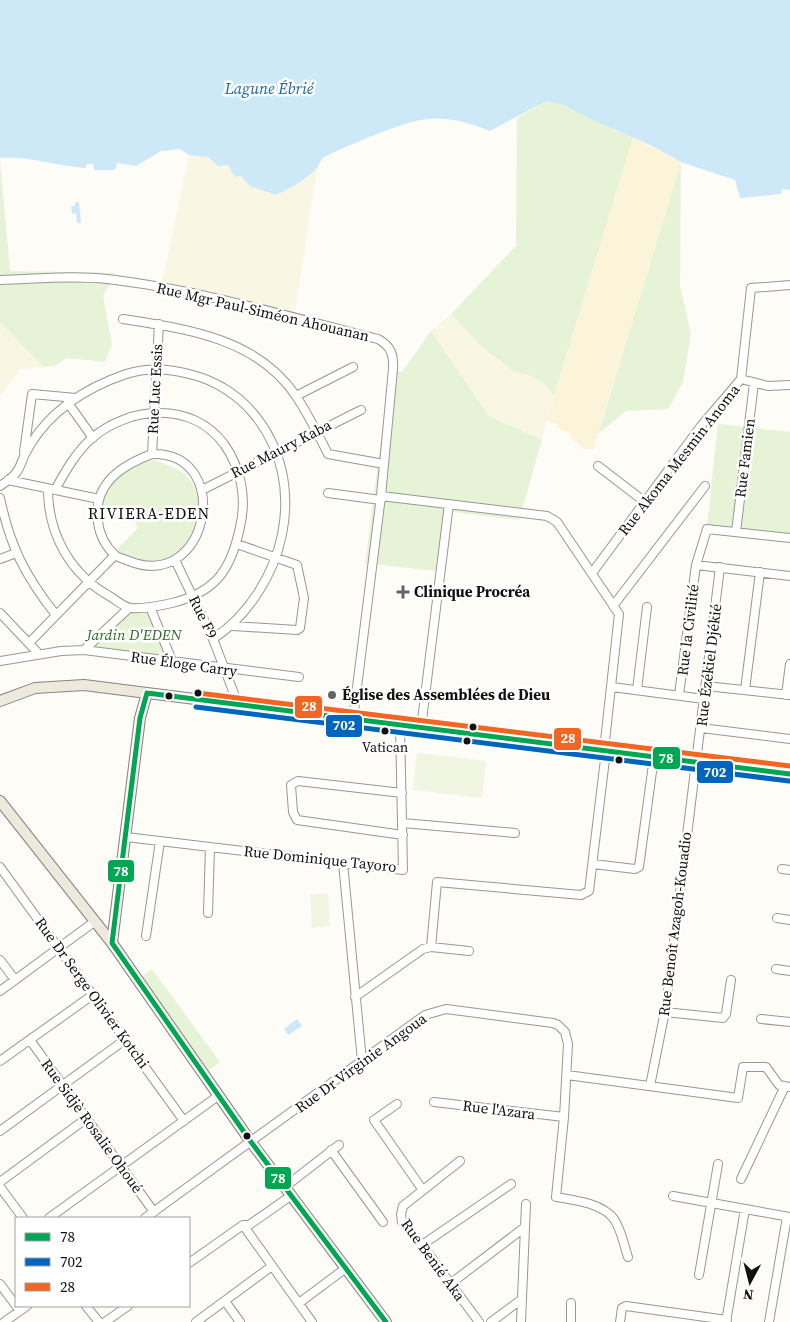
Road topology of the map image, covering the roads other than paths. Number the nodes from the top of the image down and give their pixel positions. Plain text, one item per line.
1 (0, 280) edge
2 (790, 285) edge
3 (123, 319) dead end
4 (159, 324) junction
5 (353, 367) dead end
6 (156, 369) junction
7 (741, 379) junction
8 (754, 383) junction
9 (790, 385) edge
10 (296, 396) junction
11 (76, 398) junction
12 (68, 402) junction
13 (361, 410) dead end
14 (154, 412) junction
15 (316, 432) junction
16 (93, 438) junction
17 (278, 452) junction
18 (152, 454) junction
19 (23, 463) junction
20 (384, 464) junction
21 (598, 466) dead end
22 (238, 471) junction
23 (8, 480) junction
24 (0, 486) edge
25 (706, 486) dead end
26 (52, 489) junction
27 (202, 490) junction
28 (328, 493) dead end
29 (0, 498) edge
30 (381, 498) junction
31 (99, 499) junction
32 (645, 502) junction
33 (449, 504) junction
34 (736, 532) junction
35 (790, 538) edge
36 (237, 544) junction
37 (16, 553) junction
38 (115, 555) junction
39 (276, 558) junction
40 (0, 559) edge
41 (175, 560) junction
42 (696, 564) junction
43 (720, 567) junction
44 (760, 572) junction
45 (592, 573) junction
46 (790, 576) edge
47 (89, 583) junction
48 (193, 598) junction
49 (613, 606) junction
50 (150, 607) junction
51 (647, 607) dead end
52 (129, 608) junction
53 (0, 612) edge
54 (56, 615) junction
55 (233, 626) junction
56 (213, 639) junction
57 (29, 643) junction
58 (84, 650) junction
59 (39, 654) junction
60 (0, 661) edge
61 (173, 663) junction
62 (790, 664) edge
63 (226, 670) junction
64 (299, 677) dead end
65 (706, 686) junction
66 (612, 687) junction
67 (637, 690) junction
68 (745, 690) junction
69 (147, 693) junction
70 (788, 695) edge
71 (679, 696) junction
72 (704, 699) junction
73 (0, 701) edge
74 (238, 704) junction
75 (353, 719) junction
76 (400, 726) junction
77 (421, 728) junction
78 (701, 728) junction
79 (790, 739) edge
80 (605, 751) junction
81 (654, 757) junction
82 (696, 762) junction
83 (790, 774) edge
84 (400, 793) junction
85 (0, 801) edge
86 (403, 823) junction
87 (515, 833) dead end
88 (401, 834) junction
89 (126, 837) junction
90 (160, 841) junction
91 (210, 847) junction
92 (343, 863) junction
93 (593, 864) junction
94 (0, 866) edge
95 (208, 913) dead end
96 (777, 918) dead end
97 (790, 920) edge
98 (94, 922) junction
99 (146, 936) dead end
100 (112, 943) junction
101 (59, 947) junction
102 (431, 947) junction
103 (469, 951) dead end
104 (0, 960) edge
105 (776, 969) dead end
106 (790, 971) edge
107 (15, 980) junction
108 (731, 980) dead end
109 (0, 991) edge
110 (94, 994) junction
111 (355, 997) junction
112 (665, 1012) junction
113 (761, 1019) dead end
114 (790, 1022) edge
115 (126, 1039) junction
116 (30, 1040) junction
117 (0, 1061) edge
118 (362, 1061) junction
119 (567, 1076) junction
120 (63, 1084) junction
121 (650, 1086) junction
122 (788, 1087) edge
123 (218, 1096) junction
124 (434, 1102) dead end
125 (397, 1104) dead end
126 (564, 1117) junction
127 (87, 1118) junction
128 (184, 1121) junction
129 (0, 1131) edge
130 (251, 1142) junction
131 (339, 1145) dead end
132 (331, 1150) junction
133 (460, 1161) dead end
134 (122, 1164) junction
135 (718, 1164) dead end
136 (741, 1178) dead end
137 (0, 1182) edge
138 (511, 1184) dead end
139 (0, 1187) edge
140 (422, 1189) junction
141 (289, 1191) junction
142 (673, 1196) dead end
143 (711, 1203) junction
144 (526, 1204) dead end
145 (745, 1209) junction
146 (154, 1212) junction
147 (21, 1217) edge
148 (50, 1217) edge
149 (146, 1217) edge
150 (788, 1217) edge
151 (383, 1222) dead end
152 (243, 1225) junction
153 (525, 1227) junction
154 (422, 1245) junction
155 (628, 1256) dead end
156 (190, 1262) edge
157 (272, 1266) junction
158 (346, 1268) junction
159 (699, 1275) dead end
160 (0, 1284) edge
161 (450, 1284) junction
162 (522, 1300) junction
163 (225, 1301) junction
164 (299, 1303) junction
165 (571, 1303) dead end
166 (15, 1304) edge
167 (17, 1307) edge
168 (26, 1307) edge
169 (87, 1307) edge
170 (127, 1307) edge
171 (20, 1311) junction
172 (727, 1321) edge
173 (4, 1322) edge
174 (99, 1322) edge
175 (105, 1322) edge
176 (196, 1322) edge
177 (240, 1322) edge
178 (312, 1322) edge
179 (386, 1322) edge
180 (479, 1322) edge
181 (491, 1322) edge
182 (521, 1322) edge
183 (571, 1322) edge
184 (620, 1322) edge
185 (769, 1322) edge

1 - 20 street, Rue Mgr Paul-Siméon Ahouanan
2 - 7 street, Rue Akoma Mesmin Anoma
3 - 4 street
4 - 6 street, Rue Luc Essis
4 - 10 street
5 - 10 street
6 - 11 street
6 - 14 street, Rue Luc Essis
6 - 17 street
7 - 8 street
7 - 32 street, Rue Akoma Mesmin Anoma
8 - 9 street
8 - 34 street, Rue Famien
10 - 15 street
11 - 12 street
11 - 19 street
12 - 16 street
12 - 19 street
13 - 15 street, Rue Maury Kaba
14 - 16 street
14 - 18 street, Rue Luc Essis
14 - 22 street
15 - 17 street, Rue Maury Kaba
15 - 20 street
16 - 26 street
17 - 22 street, Rue Maury Kaba
17 - 39 street
18 - 27 street
18 - 31 street
19 - 23 street
20 - 30 street, Rue Mgr Paul-Siméon Ahouanan
21 - 32 street
22 - 27 street, Rue Maury Kaba
22 - 36 street
23 - 24 street
23 - 26 street
25 - 49 street
26 - 31 street
26 - 47 street
27 - 41 street
28 - 30 street
29 - 37 street
30 - 33 street
30 - 75 street, Rue Mgr Paul-Siméon Ahouanan
31 - 38 street
32 - 45 street, Rue Akoma Mesmin Anoma
33 - 45 street
33 - 77 street
34 - 35 street
34 - 42 street, Rue la Civilité
36 - 39 street
36 - 48 street
37 - 40 street
37 - 54 street
38 - 41 street
38 - 47 street
39 - 55 street
39 - 55 street
41 - 48 street, Rue F9
42 - 43 street
42 - 71 street, Rue la Civilité
43 - 44 street
43 - 65 street, Rue Ézékiel Djékié
44 - 46 street
44 - 68 street
45 - 49 street
47 - 52 street
47 - 54 street
48 - 50 street
48 - 56 street, Rue F9
49 - 66 street
50 - 52 street
50 - 61 street
51 - 67 street
52 - 58 street
53 - 57 street
54 - 57 street
55 - 56 street
56 - 63 street, Rue F9
57 - 59 street
58 - 59 street, Rue Éloge Carry
58 - 61 street, Rue Éloge Carry
59 - 60 street, Rue Éloge Carry
61 - 63 street, Rue Éloge Carry
62 - 70 street
63 - 64 street, Rue Éloge Carry
63 - 74 street, Rue F9
65 - 68 street
65 - 72 street, Rue Ézékiel Djékié
66 - 67 street
66 - 80 street
67 - 71 street
68 - 70 street
69 - 73 main road
69 - 74 main road
69 - 89 main road
71 - 72 street
72 - 78 street, Rue Ézékiel Djékié
74 - 75 main road
75 - 76 main road
76 - 77 main road
76 - 84 street, Rue Dominique Tayoro
77 - 80 main road
78 - 79 street
78 - 82 street, Rue Ézékiel Djékié
80 - 81 main road
80 - 93 street
81 - 82 main road
81 - 93 street
82 - 83 main road
82 - 112 street, Rue Benoît Azagoh-Kouadio
84 - 86 street, Rue Dominique Tayoro
84 - 88 street
85 - 98 main road
86 - 87 street
86 - 88 street, Rue Dominique Tayoro
88 - 92 street, Rue Dominique Tayoro
89 - 90 street, Rue Dominique Tayoro
89 - 100 main road
90 - 91 street, Rue Dominique Tayoro
90 - 99 street
91 - 92 street, Rue Dominique Tayoro
91 - 95 street
92 - 111 street
93 - 102 street
94 - 101 street, Rue Dr Serge Olivier Kotchi
96 - 97 street
98 - 100 main road
98 - 101 street
100 - 123 main road
101 - 107 street
101 - 110 street, Rue Dr Serge Olivier Kotchi
102 - 103 street
102 - 111 street
104 - 107 street
105 - 106 street
107 - 109 street
108 - 112 street
110 - 115 street, Rue Dr Serge Olivier Kotchi
110 - 116 street
111 - 118 street
112 - 121 street, Rue Benoît Azagoh-Kouadio
113 - 114 street
115 - 120 street
115 - 128 street, Rue Dr Serge Olivier Kotchi
116 - 117 street
116 - 120 street, Rue Sidjè Rosalie Ohoué
118 - 119 street, Rue Dr Virginie Angoua
118 - 130 street, Rue Dr Virginie Angoua
119 - 121 street
119 - 126 street, Rue Dr Virginie Angoua
120 - 127 street, Rue Sidjè Rosalie Ohoué
120 - 129 street
121 - 122 street
122 - 136 street
123 - 128 street
123 - 130 main road
124 - 126 street, Rue l'Azara
125 - 140 street
126 - 155 street, Rue Dr Virginie Angoua
127 - 134 street, Rue Sidjè Rosalie Ohoué
127 - 137 street
128 - 134 street
130 - 141 main road
130 - 146 street, Rue Dr Virginie Angoua
131 - 132 street
132 - 141 street
132 - 151 street
133 - 140 street, Rue Benié Aka
134 - 146 street, Rue Sidjè Rosalie Ohoué
134 - 148 street
135 - 143 street
138 - 154 street
139 - 147 street
140 - 154 street, Rue Benié Aka
141 - 152 street
141 - 158 main road
142 - 143 street
143 - 145 street
143 - 159 street
144 - 153 street
145 - 150 street
145 - 172 street
146 - 149 street, Rue Dr Virginie Angoua
150 - 185 street
152 - 156 street
152 - 157 street
153 - 161 street
153 - 162 street
154 - 161 street, Rue Benié Aka
157 - 163 street
157 - 164 street
158 - 164 street
158 - 179 main road
160 - 166 street
161 - 180 street, Rue Benié Aka
162 - 181 street
162 - 182 street
163 - 176 street
163 - 177 street
164 - 178 street
165 - 183 street
167 - 171 street
168 - 171 street
169 - 174 street
170 - 175 street
171 - 173 street
172 - 184 street

